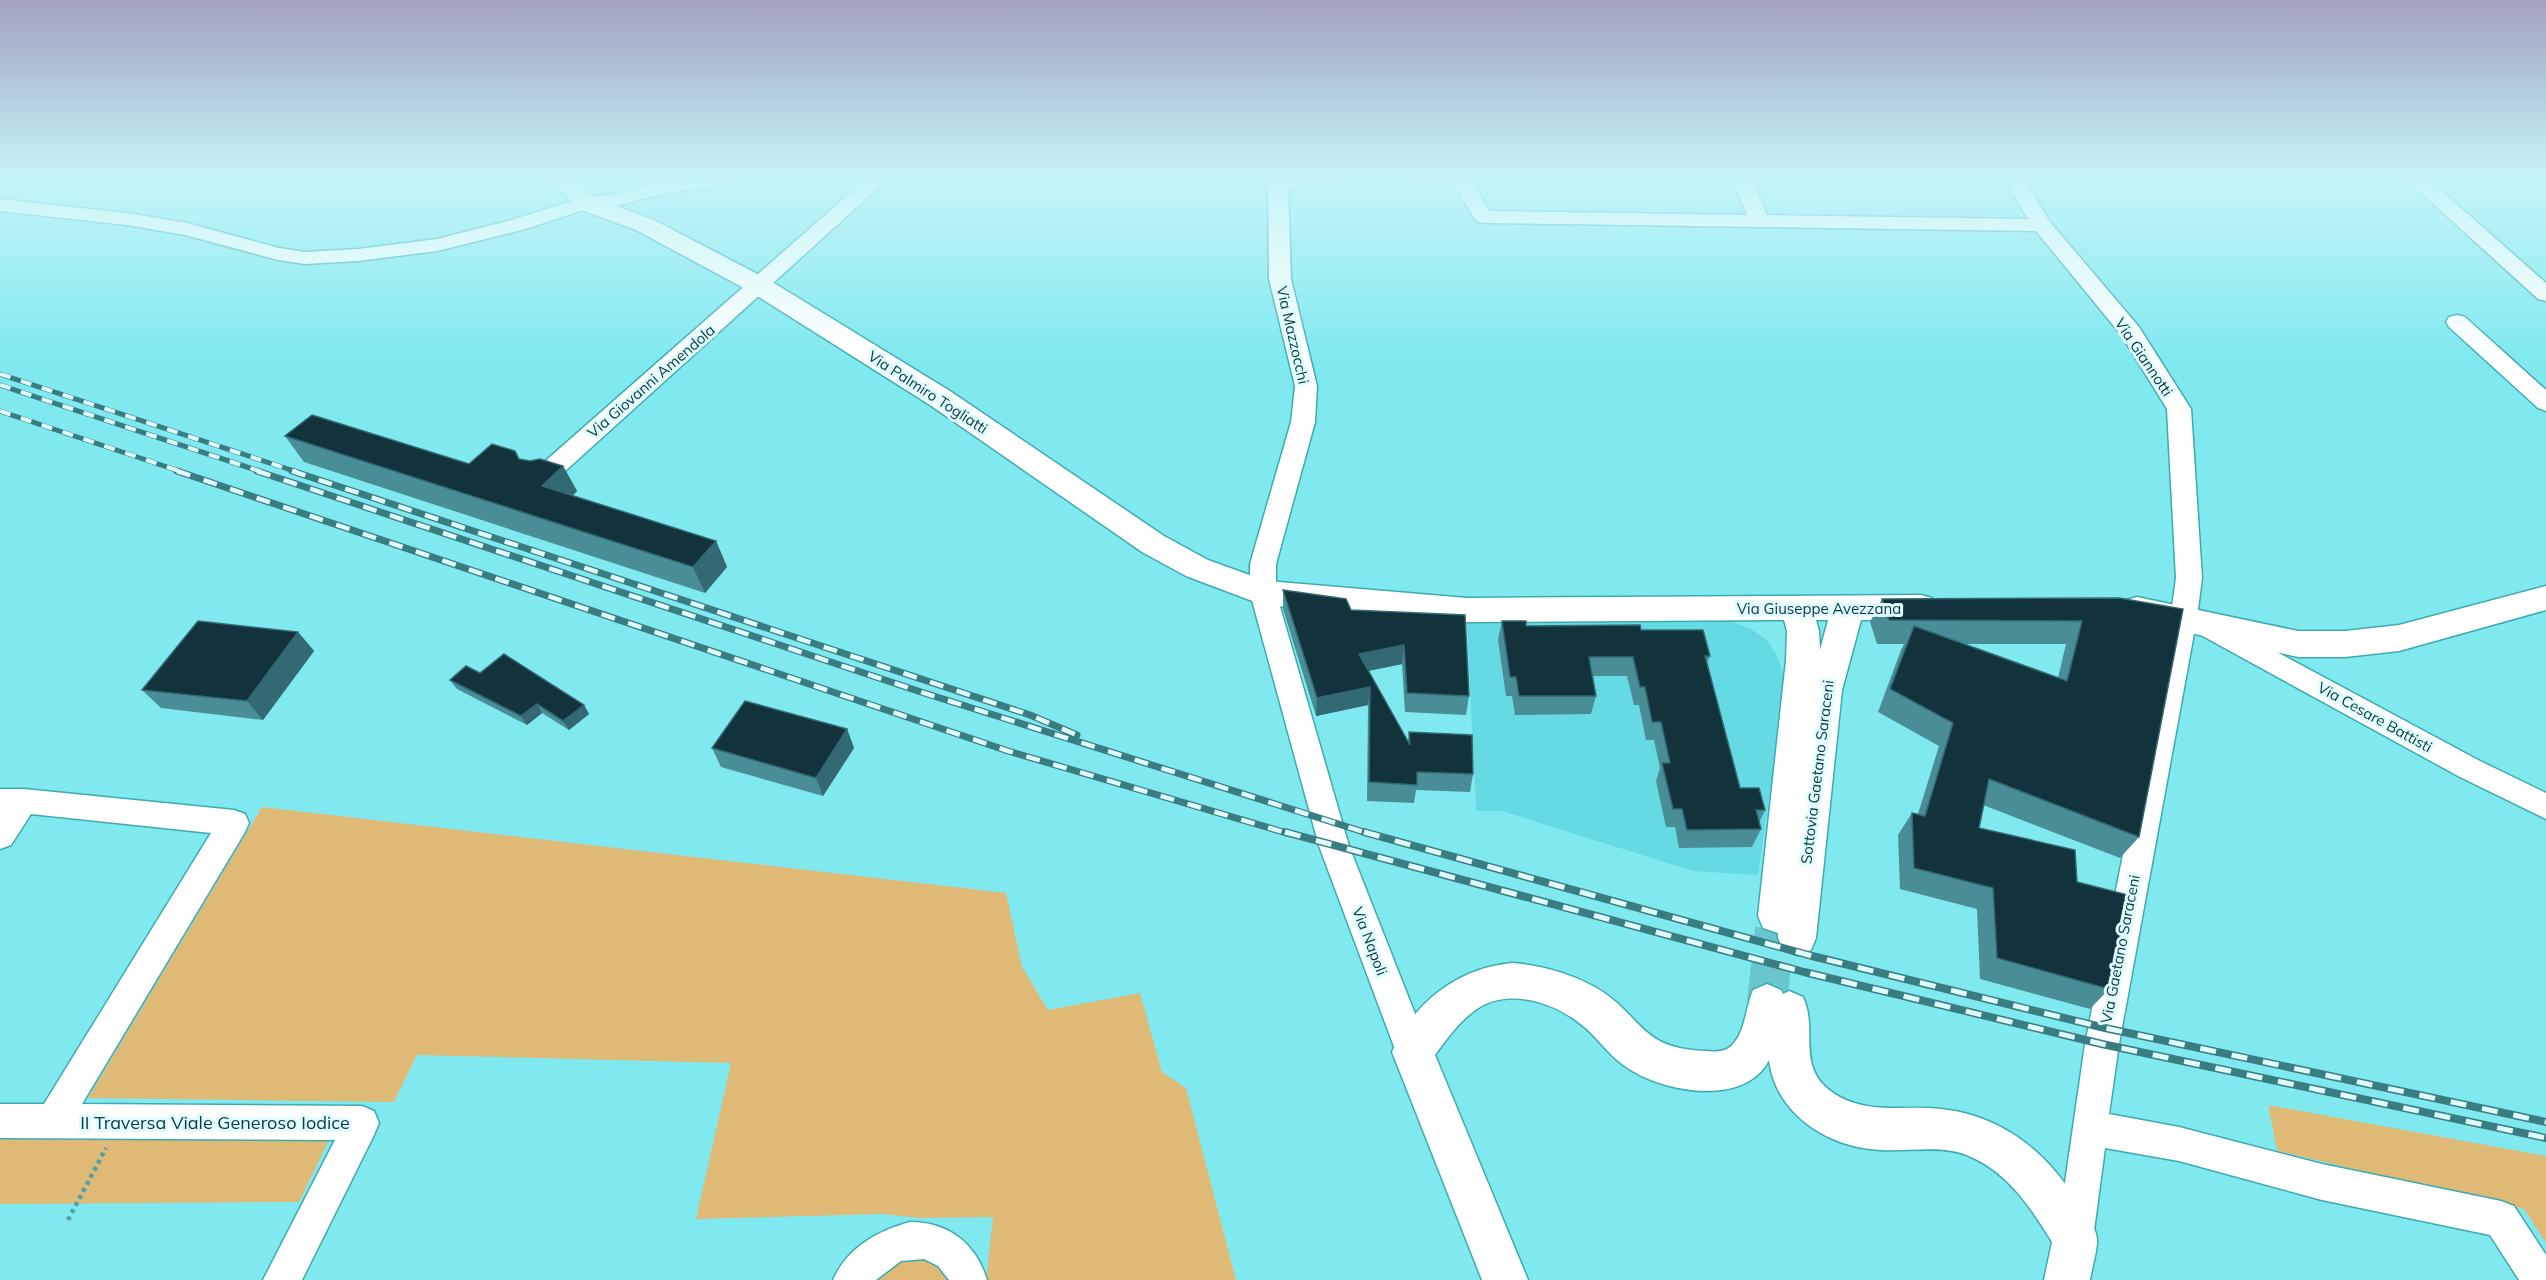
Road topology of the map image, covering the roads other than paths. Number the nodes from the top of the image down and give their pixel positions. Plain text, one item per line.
1 (225, 239) edge
2 (463, 239) edge
3 (671, 239) edge
4 (812, 239) edge
5 (1279, 239) edge
6 (2053, 239) edge
7 (2484, 239) edge
8 (760, 286) junction
9 (2546, 294) edge
10 (2457, 322) dead end
11 (2546, 403) edge
12 (543, 477) edge
13 (1263, 593) junction
14 (2546, 598) edge
15 (1952, 607) edge
16 (2110, 607) edge
17 (1797, 608) junction
18 (1848, 608) junction
19 (2194, 623) junction
20 (12, 801) edge
21 (2546, 807) edge
22 (0, 836) edge
23 (1413, 1052) junction
24 (0, 1121) edge
25 (53, 1121) junction
26 (2090, 1128) junction
27 (2071, 1259) edge
28 (282, 1280) edge
29 (852, 1280) edge
30 (968, 1280) edge
31 (1505, 1280) edge
32 (2541, 1280) edge

1 - 2 street
3 - 8 street, Via Palmiro Togliatti
4 - 8 street, Via Giovanni Amendola
5 - 13 street, Via Mazzocchi
6 - 19 street, Via Giannotti
7 - 9 street
8 - 12 street, Via Giovanni Amendola
8 - 13 street, Via Palmiro Togliatti
10 - 11 street
13 - 17 street, Via Giuseppe Avezzana
13 - 23 street, Via Napoli
14 - 19 street
15 - 18 street, Via Giuseppe Avezzana
16 - 19 street
17 - 18 street, Via Giuseppe Avezzana
17 - 18 street, Sottovia Gaetano Saraceni
19 - 21 street, Via Cesare Battisti
19 - 26 street, Via Gaetano Saraceni
20 - 22 street
20 - 25 street
23 - 27 street
23 - 31 street, Via Napoli
24 - 25 street, II Traversa Viale Generoso Iodice
25 - 28 street, II Traversa Viale Generoso Iodice
26 - 27 street, Via Gaetano Saraceni
26 - 32 street
29 - 30 street

